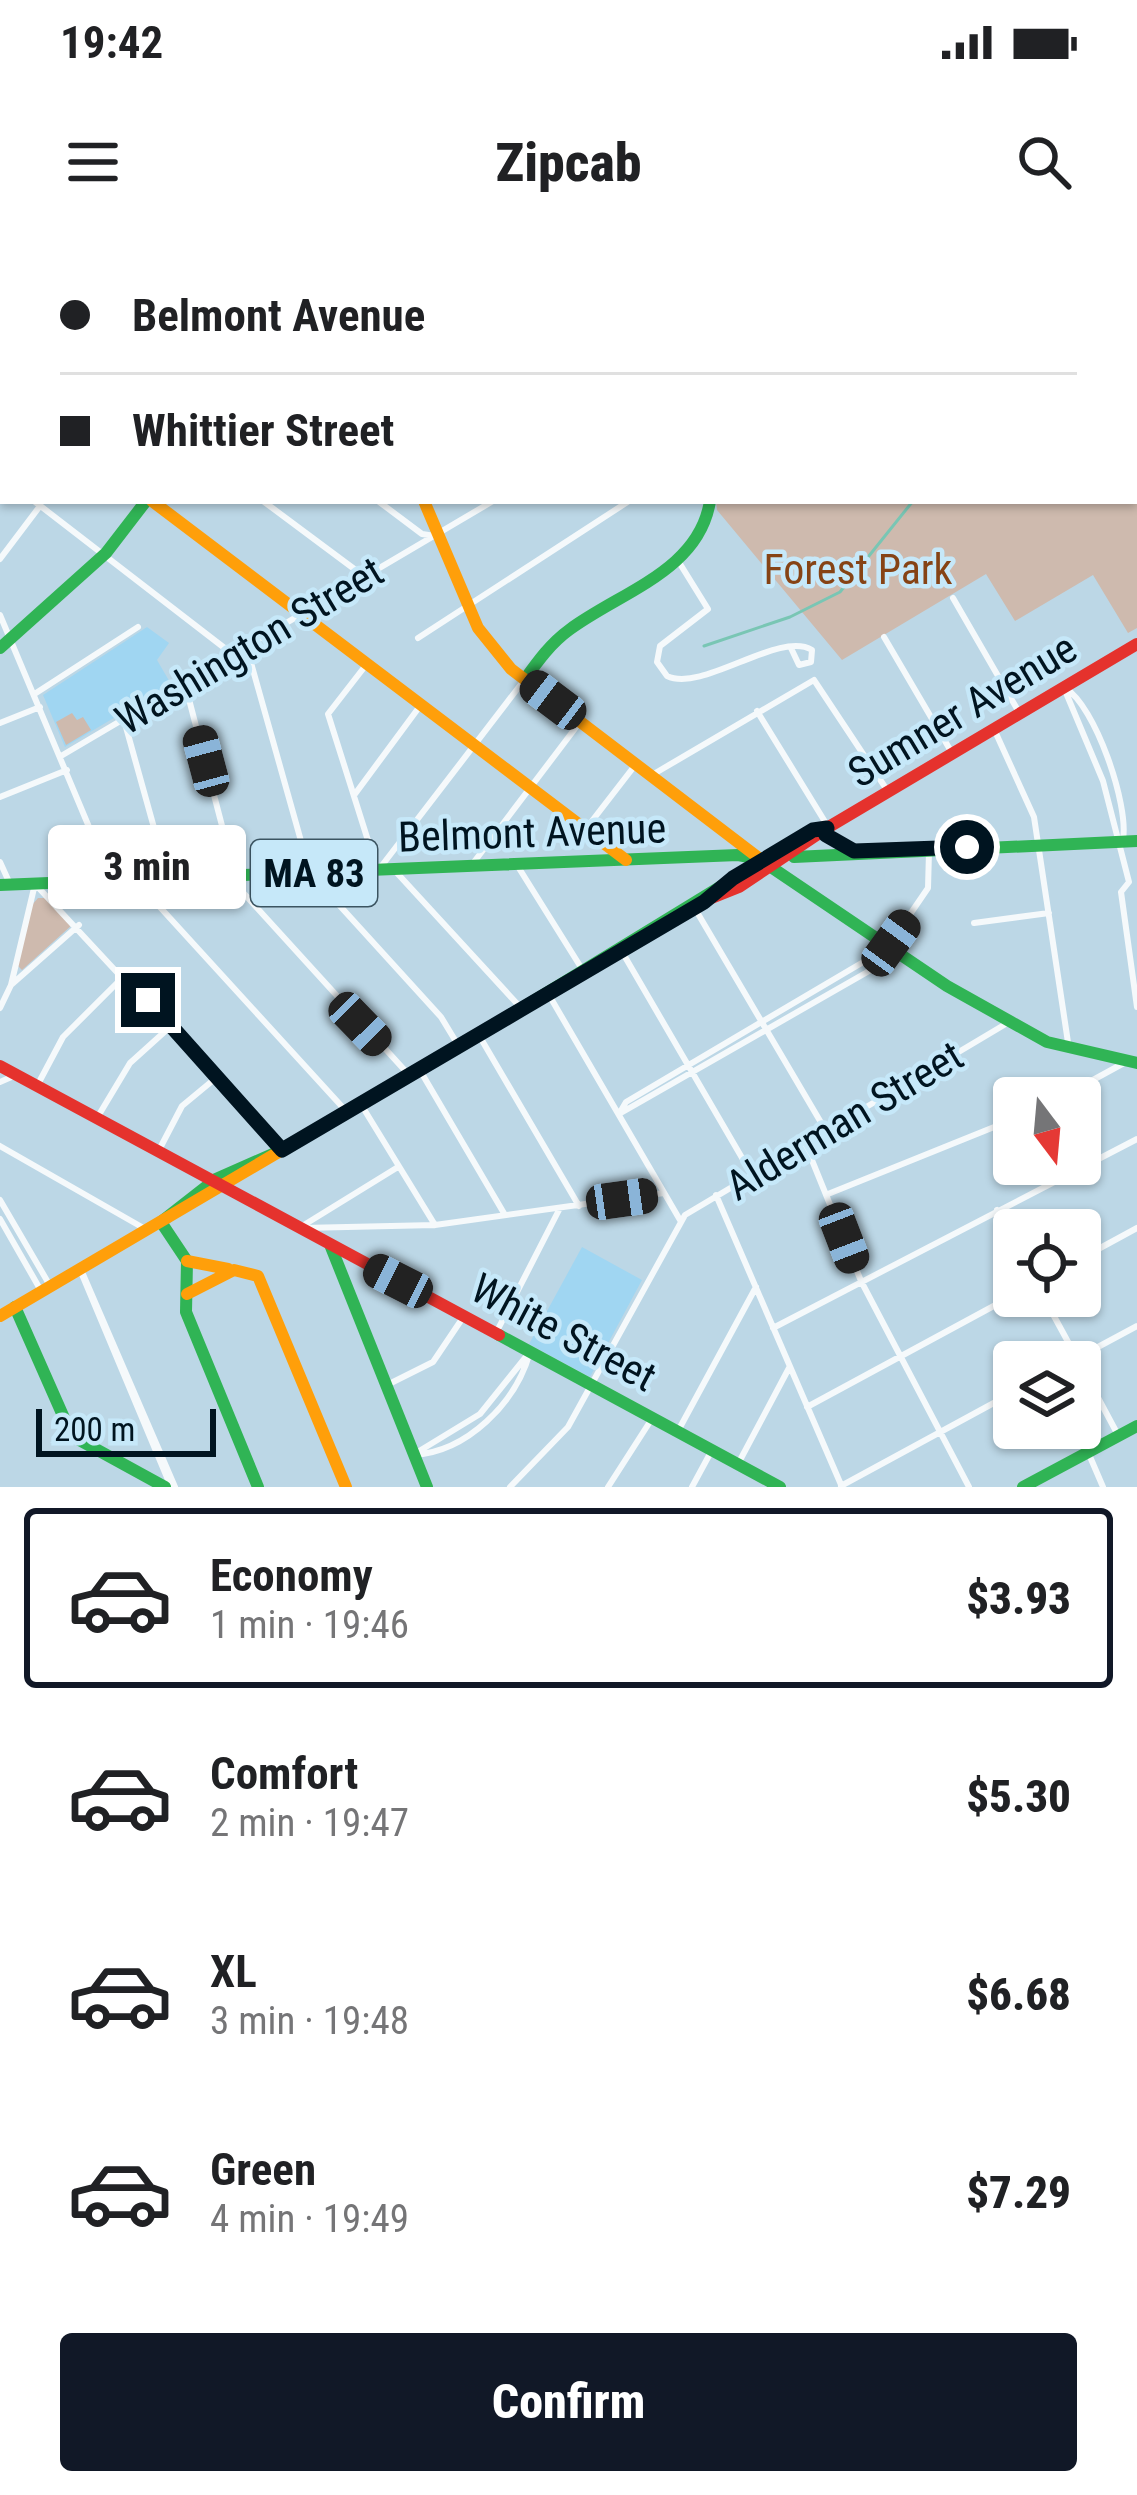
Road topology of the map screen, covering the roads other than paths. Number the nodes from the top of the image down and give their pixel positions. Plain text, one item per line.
1 (36, 504) edge
2 (38, 504) edge
3 (147, 504) edge
4 (153, 504) edge
5 (267, 504) edge
6 (382, 504) edge
7 (425, 504) edge
8 (488, 504) edge
9 (623, 504) edge
10 (709, 504) edge
11 (439, 536) junction
12 (106, 553) junction
13 (0, 559) edge
14 (677, 560) junction
15 (363, 575) junction
16 (953, 598) dead end
17 (468, 607) junction
18 (299, 613) junction
19 (0, 615) edge
20 (138, 627) dead end
21 (884, 637) dead end
22 (418, 638) dead end
23 (1137, 644) edge
24 (6, 645) edge
25 (246, 645) junction
26 (791, 648) dead end
27 (232, 654) junction
28 (366, 665) junction
29 (525, 679) junction
30 (185, 684) junction
31 (1064, 687) junction
32 (34, 694) junction
33 (420, 706) junction
34 (40, 707) junction
35 (757, 711) junction
36 (1020, 714) junction
37 (124, 720) junction
38 (580, 722) junction
39 (0, 723) edge
40 (994, 729) junction
41 (476, 747) junction
42 (952, 754) junction
43 (61, 756) junction
44 (1108, 762) junction
45 (636, 764) junction
46 (1098, 766) junction
47 (67, 770) junction
48 (652, 775) junction
49 (530, 789) junction
50 (888, 792) junction
51 (354, 795) junction
52 (0, 797) edge
53 (585, 830) junction
54 (825, 832) junction
55 (1122, 842) junction
56 (1137, 842) edge
57 (1039, 844) junction
58 (928, 849) junction
59 (854, 851) junction
60 (831, 854) junction
61 (787, 858) junction
62 (707, 859) junction
63 (627, 861) junction
64 (0, 862) edge
65 (767, 863) junction
66 (517, 865) junction
67 (470, 867) junction
68 (394, 870) junction
69 (378, 871) junction
70 (310, 873) junction
71 (237, 876) junction
72 (168, 878) junction
73 (112, 880) junction
74 (135, 880) junction
75 (736, 882) junction
76 (1129, 882) junction
77 (35, 884) junction
78 (5, 885) edge
79 (1137, 887) edge
80 (699, 904) junction
81 (1048, 913) junction
82 (974, 923) dead end
83 (79, 925) junction
84 (621, 950) junction
85 (892, 951) junction
86 (583, 972) junction
87 (124, 975) junction
88 (11, 986) junction
89 (548, 992) junction
90 (1137, 1007) edge
91 (0, 1008) edge
92 (521, 1008) junction
93 (761, 1022) junction
94 (1009, 1022) junction
95 (171, 1026) junction
96 (767, 1032) junction
97 (478, 1034) junction
98 (458, 1045) junction
99 (1069, 1049) junction
100 (1132, 1062) edge
101 (688, 1065) junction
102 (0, 1066) edge
103 (414, 1072) junction
104 (16, 1075) junction
105 (694, 1076) junction
106 (218, 1077) junction
107 (1101, 1078) edge
108 (0, 1082) edge
109 (37, 1086) junction
110 (360, 1103) junction
111 (346, 1111) junction
112 (619, 1114) junction
113 (97, 1118) junction
114 (993, 1127) edge
115 (826, 1131) junction
116 (1137, 1138) edge
117 (805, 1143) junction
118 (0, 1146) edge
119 (282, 1150) junction
120 (158, 1152) junction
121 (398, 1167) junction
122 (752, 1175) junction
123 (219, 1186) junction
124 (664, 1193) junction
125 (827, 1194) junction
126 (716, 1195) junction
127 (0, 1200) edge
128 (579, 1206) junction
129 (560, 1208) junction
130 (999, 1209) edge
131 (993, 1212) edge
132 (506, 1216) junction
133 (0, 1220) edge
134 (680, 1220) junction
135 (161, 1222) junction
136 (434, 1226) junction
137 (299, 1228) junction
138 (1137, 1228) edge
139 (147, 1230) junction
140 (332, 1247) junction
141 (1101, 1247) edge
142 (187, 1261) junction
143 (80, 1269) junction
144 (233, 1270) junction
145 (861, 1281) junction
146 (756, 1286) junction
147 (46, 1290) junction
148 (188, 1294) junction
149 (993, 1306) edge
150 (15, 1307) junction
151 (0, 1316) edge
152 (464, 1316) junction
153 (1137, 1326) edge
154 (772, 1328) junction
155 (496, 1334) junction
156 (1101, 1347) edge
157 (530, 1352) junction
158 (900, 1356) junction
159 (789, 1368) junction
160 (385, 1386) junction
161 (592, 1386) junction
162 (501, 1398) junction
163 (993, 1403) edge
164 (1101, 1406) edge
165 (806, 1407) junction
166 (653, 1417) junction
167 (464, 1425) junction
168 (1137, 1426) edge
169 (678, 1431) junction
170 (939, 1432) junction
171 (470, 1434) junction
172 (1118, 1436) junction
173 (712, 1450) junction
174 (1088, 1452) junction
175 (413, 1455) junction
176 (738, 1464) junction
177 (842, 1486) edge
178 (1026, 1486) edge
179 (170, 1487) edge
180 (258, 1487) edge
181 (346, 1487) edge
182 (428, 1487) edge
183 (510, 1487) edge
184 (608, 1487) edge
185 (692, 1487) edge
186 (780, 1487) edge
187 (969, 1487) edge
188 (1102, 1487) edge

1 - 13 street
2 - 12 street
3 - 12 main road
4 - 18 main road
5 - 15 street
6 - 11 street
7 - 11 main road
8 - 11 street, Washington Street
9 - 17 street
10 - 14 main road
11 - 15 street, Washington Street
11 - 17 main road
12 - 24 main road
12 - 27 street
14 - 26 street
14 - 29 main road
15 - 18 street, Washington Street
16 - 36 street
17 - 22 street
17 - 29 main road
18 - 25 street, Washington Street
18 - 28 main road
19 - 24 street
20 - 32 street
21 - 42 street
23 - 31 main road, Sumner Avenue
24 - 32 street
25 - 27 street, Washington Street
25 - 70 street
27 - 30 street, Washington Street
28 - 33 main road
28 - 51 street
29 - 38 main road
29 - 41 street
30 - 37 street, Washington Street
30 - 71 street
31 - 36 main road, Sumner Avenue
31 - 44 street
31 - 46 street
32 - 34 street
33 - 41 main road
33 - 51 street
34 - 39 street
34 - 43 street
35 - 48 street
35 - 50 street
35 - 54 street
36 - 40 main road, Sumner Avenue
37 - 43 street, Washington Street
37 - 72 street
38 - 45 main road
38 - 49 street
40 - 42 main road, Sumner Avenue
40 - 57 street
41 - 49 main road
41 - 69 street
42 - 50 main road, Sumner Avenue
43 - 47 street
44 - 46 street
44 - 55 street
45 - 48 main road
45 - 53 street
46 - 55 street
47 - 52 street
47 - 73 street
48 - 65 main road
49 - 53 main road
49 - 67 street
50 - 54 main road, Sumner Avenue
51 - 69 street
53 - 63 main road
54 - 59 main road
54 - 60 main road
54 - 61 main road, Sumner Avenue
54 - 65 main road, Sumner Avenue
55 - 56 main road
55 - 57 main road
55 - 76 street
57 - 58 main road
57 - 81 street
58 - 59 main road
58 - 85 street
59 - 60 main road
60 - 61 main road
61 - 65 main road, Sumner Avenue
62 - 63 main road, Belmont Avenue / MA 83
62 - 65 main road, Belmont Avenue / MA 83
62 - 75 main road, Belmont Avenue
63 - 66 main road, Belmont Avenue / MA 83
64 - 78 street
65 - 75 main road, Sumner Avenue
65 - 85 main road
66 - 67 main road, Belmont Avenue / MA 83
66 - 86 street
67 - 68 main road, Belmont Avenue / MA 83
68 - 69 main road, Belmont Avenue / MA 83
68 - 92 street
69 - 70 main road, Belmont Avenue / MA 83
70 - 71 main road, Belmont Avenue / MA 83
70 - 98 street
71 - 72 main road, Belmont Avenue / MA 83
71 - 103 street
72 - 74 main road, Belmont Avenue / MA 83
73 - 74 main road, Belmont Avenue / MA 83
73 - 77 main road, Belmont Avenue / MA 83
74 - 111 street
75 - 80 main road, Sumner Avenue
76 - 79 street
76 - 90 street
77 - 78 main road, Belmont Avenue / MA 83
77 - 83 street
77 - 88 street
80 - 84 main road, Sumner Avenue
80 - 93 street
81 - 82 street
81 - 99 street
83 - 87 street
83 - 88 street
84 - 86 main road, Sumner Avenue
84 - 101 street
85 - 93 street
85 - 94 main road
85 - 96 street
86 - 89 main road, Sumner Avenue
87 - 95 street
87 - 109 street
88 - 91 street
89 - 92 main road, Sumner Avenue
89 - 112 street
92 - 97 main road, Sumner Avenue
93 - 96 street
93 - 101 street
94 - 99 main road
94 - 115 street, Alderman Street
95 - 106 street
95 - 113 street
96 - 105 street
96 - 115 street
97 - 98 main road, Sumner Avenue
97 - 128 street
98 - 103 main road, Sumner Avenue
99 - 100 main road
100 - 107 street
101 - 105 street
101 - 112 street
102 - 104 main road, White Street
103 - 110 main road, Sumner Avenue
103 - 132 street
104 - 108 street
104 - 109 main road, White Street
105 - 112 street
105 - 122 street
106 - 119 street
106 - 120 street
109 - 113 main road, White Street
110 - 111 main road, Sumner Avenue
110 - 121 street
111 - 119 main road, Sumner Avenue
112 - 124 street
113 - 120 main road, White Street
114 - 125 street
115 - 117 street, Alderman Street
116 - 130 street
117 - 122 street, Alderman Street
117 - 125 street
118 - 139 street
119 - 123 main road, Sumner Avenue
120 - 123 main road, White Street
121 - 136 street
121 - 137 street
122 - 126 street, Alderman Street
123 - 135 main road, Sumner Avenue
123 - 137 main road, White Street
124 - 128 street
124 - 134 street
125 - 145 street
126 - 134 street, Alderman Street
126 - 146 street
127 - 147 street
128 - 129 street
129 - 132 street
129 - 155 street
131 - 145 street
132 - 136 street
133 - 147 street
134 - 161 street
135 - 139 main road, Sumner Avenue
135 - 142 main road
136 - 137 street
137 - 140 main road, White Street
138 - 141 street
139 - 143 main road, Sumner Avenue
140 - 152 main road, White Street
140 - 160 main road
142 - 144 main road
142 - 148 main road
143 - 147 main road, Sumner Avenue
143 - 179 street
144 - 148 main road
144 - 181 main road
145 - 154 street
145 - 158 street
146 - 154 street
146 - 169 street
147 - 150 main road, Sumner Avenue
148 - 180 main road
149 - 158 street
150 - 151 main road, Sumner Avenue
150 - 179 main road
152 - 155 main road, White Street
152 - 160 street
153 - 156 street
154 - 159 street
155 - 157 main road, White Street
157 - 161 main road, White Street
157 - 162 street
158 - 165 street
158 - 170 street
159 - 165 street
159 - 176 street
160 - 175 main road
161 - 166 main road, White Street
161 - 183 street
162 - 167 street
162 - 171 street
163 - 170 street
164 - 172 street
165 - 177 street
166 - 169 main road, White Street
166 - 184 street
167 - 171 street
167 - 175 street
168 - 172 main road
169 - 173 main road, White Street
170 - 177 street
170 - 187 street
171 - 175 street
172 - 174 main road
173 - 176 main road, White Street
173 - 185 street
174 - 178 main road
174 - 188 street
175 - 182 main road
176 - 186 main road, White Street

